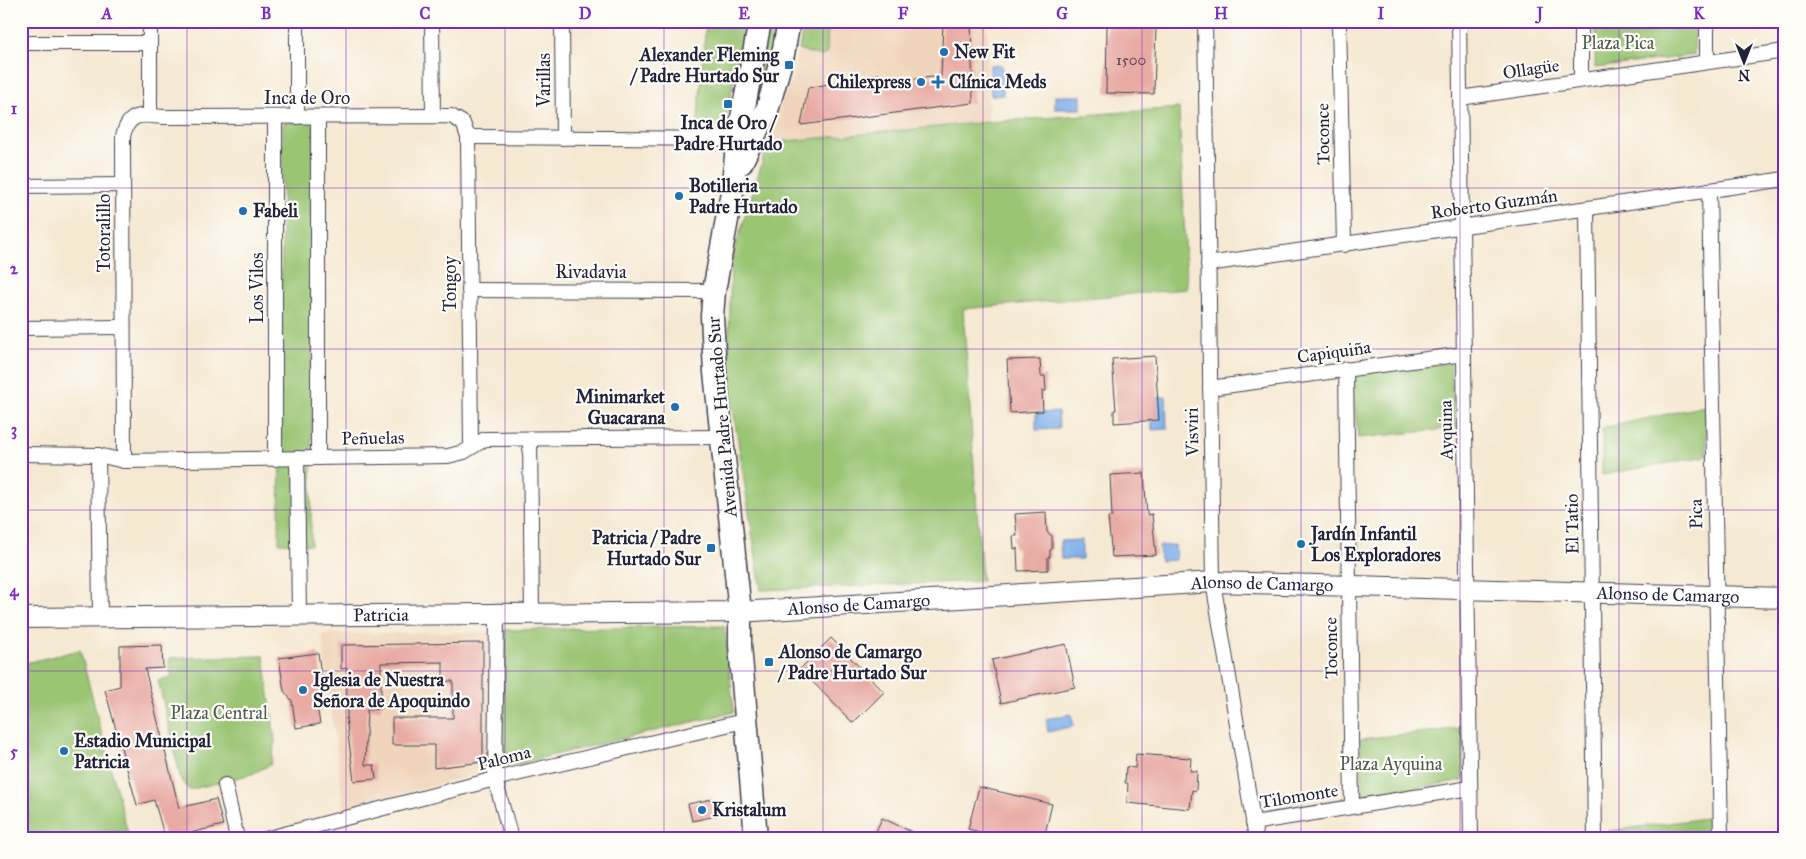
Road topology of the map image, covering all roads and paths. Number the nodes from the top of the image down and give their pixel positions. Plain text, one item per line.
1 (150, 21) edge
2 (297, 21) edge
3 (432, 21) edge
4 (562, 21) edge
5 (760, 21) edge
6 (789, 21) edge
7 (1206, 21) edge
8 (1339, 21) edge
9 (1459, 21) edge
10 (1581, 21) edge
11 (1706, 21) edge
12 (21, 43) edge
13 (150, 43) junction
14 (1785, 51) edge
15 (1707, 62) junction
16 (1581, 80) junction
17 (1460, 98) junction
18 (150, 114) junction
19 (433, 116) junction
20 (275, 117) junction
21 (298, 117) junction
22 (318, 117) junction
23 (463, 122) joint
24 (468, 137) junction
25 (563, 138) junction
26 (738, 139) junction
27 (1785, 179) edge
28 (21, 186) edge
29 (123, 186) junction
30 (1709, 190) junction
31 (732, 192) junction
32 (1587, 210) junction
33 (1462, 228) junction
34 (1344, 245) junction
35 (1208, 264) junction
36 (469, 290) junction
37 (714, 291) junction
38 (123, 327) junction
39 (21, 328) edge
40 (1464, 354) junction
41 (1346, 369) junction
42 (1210, 388) junction
43 (722, 438) junction
44 (530, 439) junction
45 (470, 447) junction
46 (21, 454) edge
47 (98, 455) junction
48 (298, 458) junction
49 (318, 458) junction
50 (275, 459) junction
51 (124, 461) junction
52 (1213, 582) junction
53 (1349, 586) junction
54 (1467, 590) junction
55 (1592, 594) junction
56 (1716, 597) junction
57 (1785, 598) edge
58 (740, 612) junction
59 (532, 613) junction
60 (299, 614) junction
61 (497, 614) junction
62 (100, 616) junction
63 (21, 618) edge
64 (748, 720) junction
65 (495, 779) junction
66 (225, 785) dead end
67 (1470, 788) junction
68 (1352, 807) junction
69 (1253, 823) junction
70 (756, 837) edge
71 (237, 838) edge
72 (270, 838) edge
73 (511, 838) edge
74 (1256, 838) edge
75 (1471, 838) edge
76 (1595, 838) edge
77 (1721, 838) edge

1 - 13 street
2 - 21 street
3 - 19 street
4 - 25 street, Varillas
5 - 26 main road, Avenida Padre Hurtado Sur
6 - 31 main road, Avenida Padre Hurtado Sur
7 - 35 street, Visviri
8 - 34 street, Toconce
9 - 17 street, Ayquina
10 - 16 street
11 - 15 street
12 - 13 street
13 - 18 street
14 - 15 street, Ollagüe
15 - 16 street, Ollagüe
16 - 17 street, Ollagüe
17 - 33 street, Ayquina
18 - 20 street, Inca de Oro
18 - 29 street, Totoralillo
19 - 22 street, Inca de Oro
19 - 23 street, Inca de Oro
20 - 21 street, Inca de Oro
20 - 50 street, Los Vilos
21 - 22 street, Inca de Oro
22 - 49 street
23 - 24 street, Tongoy
24 - 25 street
24 - 36 street, Tongoy
25 - 26 street
26 - 31 main road, Avenida Padre Hurtado Sur
27 - 30 street, Roberto Guzmán
28 - 29 street
29 - 38 street, Totoralillo
30 - 32 street, Roberto Guzmán
30 - 56 street, Pica
31 - 37 main road, Avenida Padre Hurtado Sur
32 - 33 street, Roberto Guzmán
32 - 55 street, El Tatio
33 - 34 street, Roberto Guzmán
33 - 40 street, Ayquina
34 - 35 street, Roberto Guzmán
35 - 42 street, Visviri
36 - 37 street, Rivadavia
36 - 45 street, Tongoy
37 - 43 main road, Avenida Padre Hurtado Sur
38 - 39 street
38 - 51 street, Totoralillo
40 - 41 street, Capiquiña
40 - 54 street, Ayquina
41 - 42 street, Capiquiña
41 - 53 street, Toconce
42 - 52 street, Visviri
43 - 44 street, Peñuelas
43 - 58 main road, Avenida Padre Hurtado Sur
44 - 45 street, Peñuelas
44 - 59 street
45 - 49 street, Peñuelas
46 - 47 street, Peñuelas
47 - 51 street, Peñuelas
47 - 62 street
48 - 49 street, Peñuelas
48 - 50 street, Peñuelas
48 - 60 street
50 - 51 street, Peñuelas
52 - 53 street, Alonso de Camargo
52 - 58 street, Alonso de Camargo
52 - 69 street, Visviri
53 - 54 street, Alonso de Camargo
53 - 68 street, Toconce
54 - 55 street, Alonso de Camargo
54 - 67 street, Ayquina
55 - 56 street, Alonso de Camargo
55 - 76 street, El Tatio
56 - 57 street, Alonso de Camargo
56 - 77 street, Pica
58 - 59 street, Patricia
58 - 64 main road, Avenida Padre Hurtado Sur
58 - 70 main road, Avenida Padre Hurtado Sur
59 - 61 street, Patricia
60 - 61 street, Patricia
60 - 62 street, Patricia
61 - 65 street
62 - 63 street, Patricia
64 - 65 street, Paloma
64 - 70 main road, Avenida Padre Hurtado Sur
65 - 72 street, Paloma
65 - 73 street
66 - 71 street
67 - 68 street, Tilomonte
67 - 75 street, Ayquina
68 - 69 street, Tilomonte
69 - 74 street, Visviri

